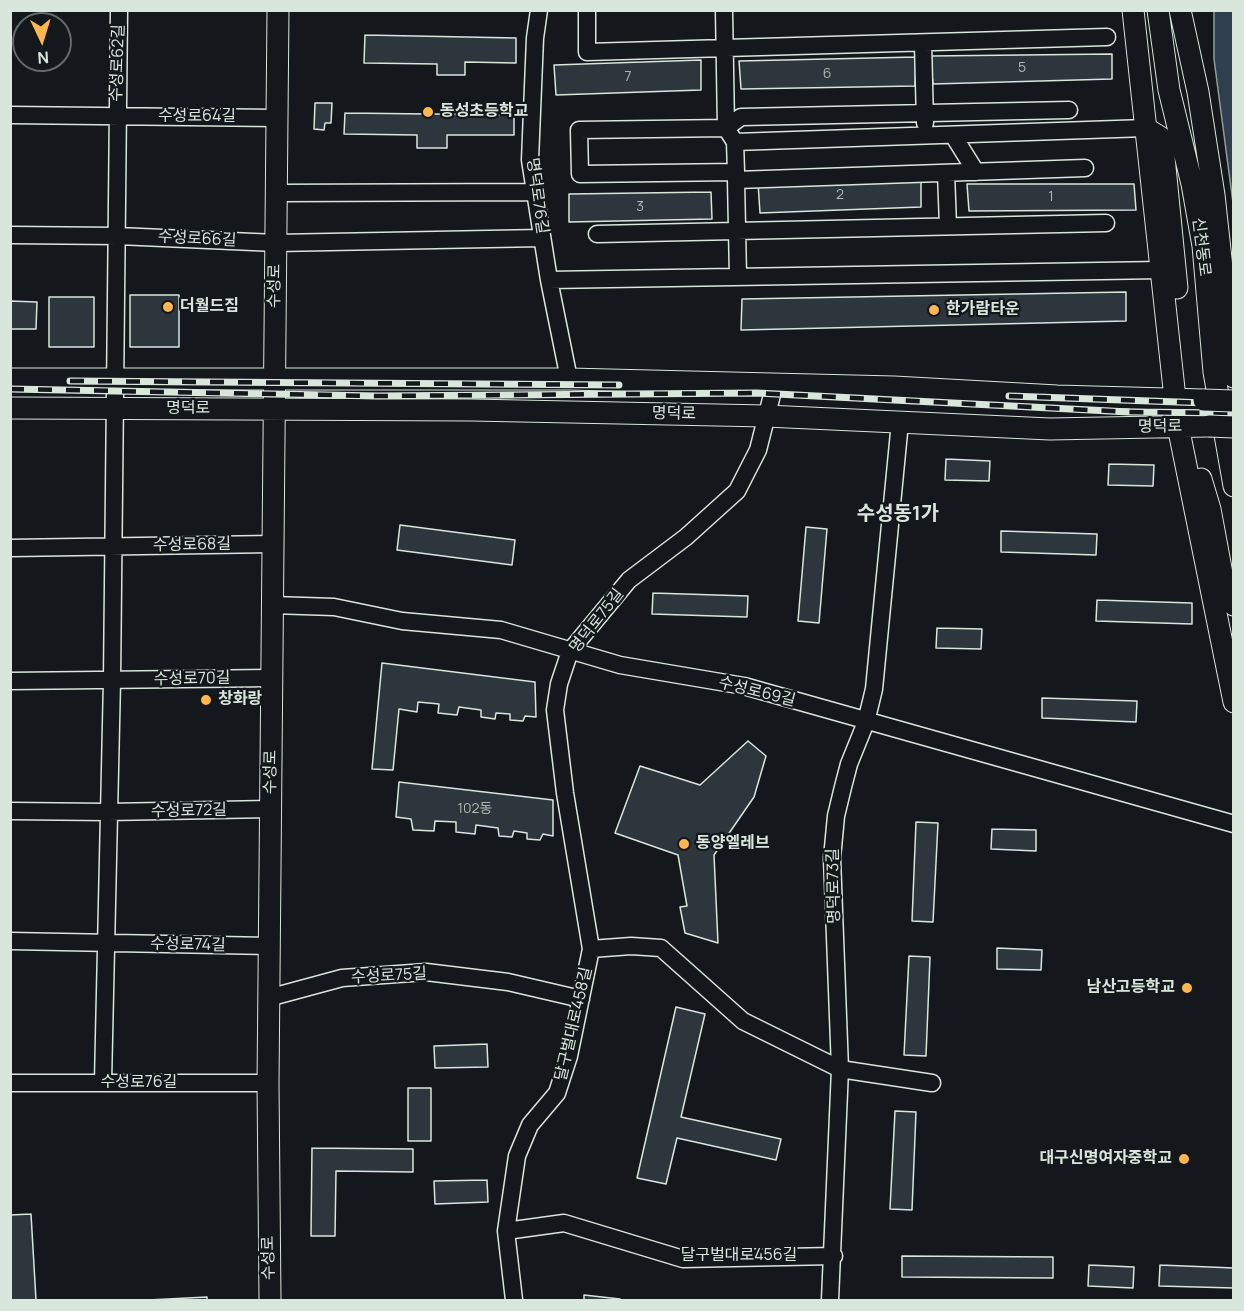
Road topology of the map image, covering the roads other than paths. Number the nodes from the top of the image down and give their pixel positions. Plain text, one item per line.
1 (119, 10) edge
2 (278, 10) edge
3 (539, 10) edge
4 (587, 10) edge
5 (724, 10) edge
6 (1133, 10) edge
7 (1158, 10) edge
8 (1180, 10) edge
9 (1107, 37) dead end
10 (922, 43) junction
11 (725, 50) junction
12 (1069, 110) dead end
13 (1025, 111) junction
14 (924, 113) junction
15 (10, 115) edge
16 (116, 116) junction
17 (277, 118) junction
18 (1146, 128) junction
19 (1025, 132) junction
20 (731, 135) junction
21 (953, 135) junction
22 (925, 136) junction
23 (1084, 168) dead end
24 (976, 172) junction
25 (946, 173) junction
26 (736, 176) junction
27 (535, 192) junction
28 (276, 193) junction
29 (1106, 223) dead end
30 (948, 225) junction
31 (737, 229) junction
32 (597, 234) dead end
33 (1173, 234) junction
34 (10, 235) edge
35 (118, 236) junction
36 (542, 238) junction
37 (276, 243) junction
38 (1203, 246) junction
39 (1161, 270) junction
40 (738, 277) junction
41 (549, 280) junction
42 (115, 378) junction
43 (1233, 378) edge
44 (10, 379) edge
45 (274, 379) junction
46 (569, 379) junction
47 (775, 383) junction
48 (1190, 399) junction
49 (1233, 401) edge
50 (10, 408) edge
51 (274, 409) junction
52 (114, 410) junction
53 (766, 416) junction
54 (900, 422) junction
55 (1193, 426) junction
56 (1233, 427) edge
57 (1233, 486) edge
58 (273, 544) junction
59 (112, 546) junction
60 (10, 548) edge
61 (1233, 605) edge
62 (272, 606) junction
63 (570, 651) junction
64 (272, 678) junction
65 (112, 680) junction
66 (10, 681) edge
67 (1233, 702) edge
68 (866, 722) junction
69 (270, 809) junction
70 (10, 811) edge
71 (108, 812) junction
72 (1233, 824) edge
73 (10, 942) edge
74 (106, 943) junction
75 (270, 946) junction
76 (591, 949) junction
77 (268, 998) junction
78 (581, 999) junction
79 (840, 1069) junction
80 (103, 1082) junction
81 (10, 1083) edge
82 (268, 1083) junction
83 (932, 1083) dead end
84 (506, 1231) junction
85 (834, 1256) junction
86 (270, 1300) edge
87 (514, 1300) edge
88 (830, 1300) edge

1 - 16 street, 수성로62길
2 - 17 main road, 수성로
3 - 27 street, 명덕로76길
4 - 11 street
5 - 11 street
6 - 18 main road
7 - 38 main road, 신천동로
8 - 43 main road, 신천동로
9 - 10 street
10 - 11 street
10 - 14 street
11 - 20 street
12 - 13 street
13 - 14 street
13 - 19 street
14 - 20 street
14 - 22 street
15 - 16 street, 수성로64길
16 - 17 street, 수성로64길
16 - 35 street
17 - 28 main road, 수성로
18 - 19 street
18 - 33 main road
18 - 39 main road
19 - 21 street
20 - 22 street
20 - 26 street
20 - 26 street
21 - 22 street
21 - 24 street
23 - 24 street
24 - 25 street
25 - 26 street
25 - 30 street
26 - 31 street
27 - 28 street
27 - 36 street, 명덕로76길
28 - 37 main road, 수성로
29 - 30 street
30 - 31 street
31 - 32 street
31 - 40 street
33 - 38 main road
33 - 48 main road
34 - 35 street, 수성로66길
35 - 37 street, 수성로66길
35 - 42 street
36 - 37 street, 수성로
36 - 41 street, 명덕로76길
37 - 45 main road, 수성로
38 - 57 main road, 신천동로
39 - 40 street
39 - 48 main road
40 - 41 street
41 - 46 street, 명덕로76길
42 - 44 main road, 명덕로
42 - 45 main road, 명덕로
42 - 52 street
45 - 46 main road, 명덕로
45 - 51 main road, 수성로
46 - 47 main road, 명덕로
47 - 48 main road, 명덕로
47 - 53 street, 명덕로75길
48 - 49 main road, 명덕로, bridge
48 - 55 main road
50 - 52 main road, 명덕로
51 - 52 main road, 명덕로
51 - 53 main road, 명덕로
51 - 58 main road, 수성로
52 - 59 street
53 - 54 main road, 명덕로
53 - 63 street, 명덕로75길
54 - 55 main road, 명덕로
54 - 68 street, 명덕로73길
55 - 56 main road, 명덕로, bridge
55 - 61 main road
55 - 67 main road
58 - 59 street, 수성로68길
58 - 62 main road, 수성로
59 - 60 street, 수성로68길
59 - 65 street
62 - 63 street, 수성로69길
62 - 64 main road, 수성로
63 - 68 street, 수성로69길
63 - 76 street, 명덕로75길
64 - 65 street, 수성로70길
64 - 69 main road, 수성로
65 - 66 street, 수성로70길
65 - 71 street
68 - 72 street, 수성로69길
68 - 79 street, 명덕로73길
69 - 71 street, 수성로72길
69 - 75 main road, 수성로
70 - 71 street, 수성로72길
71 - 74 street
73 - 74 street, 수성로74길
74 - 75 street, 수성로74길
74 - 80 street
75 - 77 main road, 수성로
76 - 78 street, 달구벌대로458길
76 - 79 street
77 - 78 street, 수성로75길
77 - 82 main road, 수성로
78 - 84 street, 달구벌대로458길
79 - 83 street
79 - 85 street
80 - 81 street, 수성로76길
80 - 82 street, 수성로76길
82 - 86 main road, 수성로
84 - 85 street, 달구벌대로456길
84 - 87 street, 달구벌대로458길
85 - 88 street

